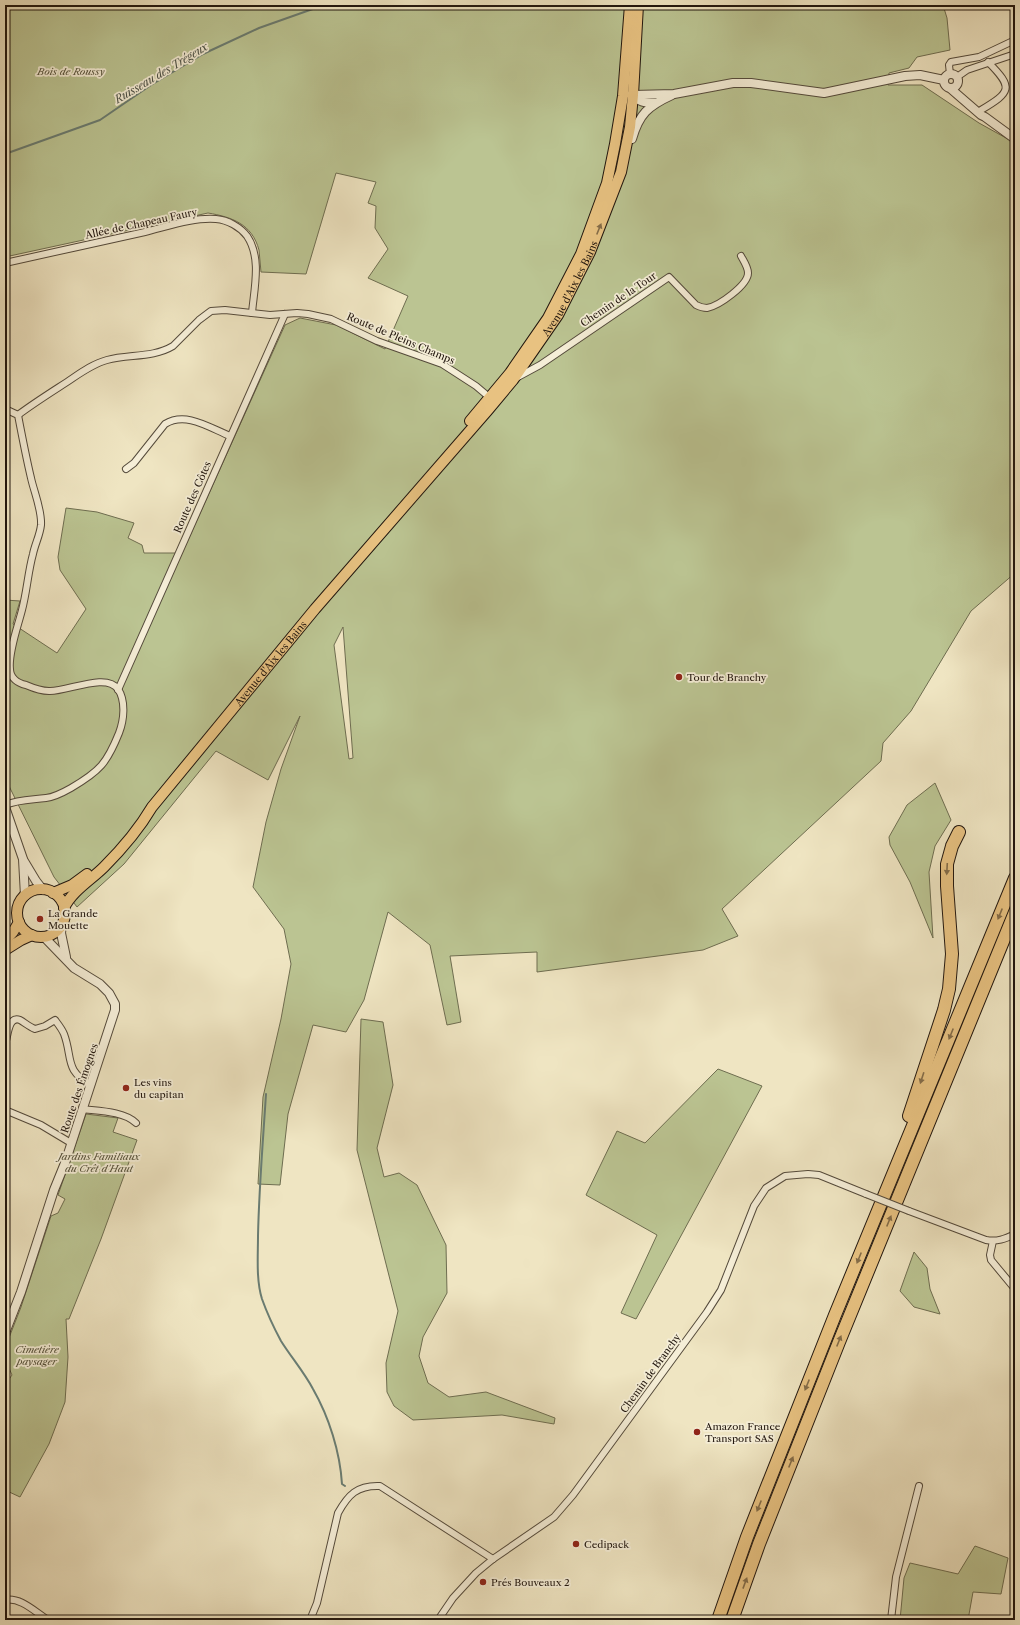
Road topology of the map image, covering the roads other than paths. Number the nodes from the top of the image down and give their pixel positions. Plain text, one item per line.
1 (630, 5) edge
2 (638, 5) edge
3 (629, 18) junction
4 (1015, 40) edge
5 (1015, 54) edge
6 (988, 62) junction
7 (955, 78) junction
8 (944, 80) junction
9 (951, 88) junction
10 (674, 94) junction
11 (633, 95) junction
12 (656, 103) junction
13 (983, 113) junction
14 (1015, 139) edge
15 (622, 172) junction
16 (607, 183) junction
17 (741, 256) dead end
18 (5, 263) edge
19 (252, 313) junction
20 (285, 314) junction
21 (513, 380) junction
22 (489, 398) junction
23 (5, 409) edge
24 (18, 416) junction
25 (230, 436) junction
26 (126, 469) dead end
27 (391, 521) junction
28 (118, 690) junction
29 (5, 806) edge
30 (152, 807) junction
31 (959, 832) dead end
32 (23, 858) junction
33 (1015, 878) edge
34 (48, 892) junction
35 (25, 896) junction
36 (64, 908) junction
37 (1015, 912) edge
38 (19, 922) junction
39 (1015, 922) edge
40 (62, 925) junction
41 (32, 935) junction
42 (44, 937) junction
43 (5, 941) edge
44 (5, 950) edge
45 (66, 958) junction
46 (979, 1001) junction
47 (5, 1044) edge
48 (90, 1085) junction
49 (82, 1109) junction
50 (5, 1110) edge
51 (136, 1123) dead end
52 (71, 1143) junction
53 (878, 1211) junction
54 (1015, 1234) edge
55 (993, 1241) junction
56 (1015, 1289) edge
57 (5, 1333) edge
58 (919, 1486) dead end
59 (494, 1559) junction
60 (5, 1600) edge
61 (48, 1620) edge
62 (310, 1620) edge
63 (438, 1620) edge
64 (718, 1620) edge
65 (732, 1620) edge
66 (891, 1620) edge

1 - 3 main road, Avenue d'Aix les Bains
2 - 11 main road, Avenue d'Aix les Bains
3 - 11 street
3 - 16 main road, Avenue d'Aix les Bains
4 - 7 street
5 - 6 street
6 - 7 street
6 - 13 street
7 - 8 street
7 - 9 street
7 - 13 street
8 - 9 street
8 - 10 street
9 - 13 street
10 - 11 street
10 - 12 street
11 - 12 street
11 - 15 main road, Avenue d'Aix les Bains
11 - 16 main road
12 - 15 street
13 - 14 street
21 -> 15 main road, Avenue d'Aix les Bains
16 - 22 main road, Avenue d'Aix les Bains
17 - 21 street, Chemin de la Tour
18 - 19 street, Allée de Chapeau Faury
19 - 20 street, Route de Pleins Champs
19 - 24 street, Route de Pleins Champs
20 - 22 street, Route de Pleins Champs
20 - 25 street, Route des Côtes
21 - 27 main road, Avenue d'Aix les Bains
22 - 27 main road, Avenue d'Aix les Bains
23 - 24 street
24 - 28 street
25 - 26 street
25 - 28 street, Route des Côtes
27 - 30 main road, Avenue d'Aix les Bains
28 - 29 street
29 - 32 street
30 - 34 main road, Avenue d'Aix les Bains
30 - 36 main road, Avenue d'Aix les Bains
31 -> 53 highway
32 - 34 street
32 - 35 street
33 -> 53 highway
34 - 35 main road
34 - 36 main road
35 - 38 main road
36 - 40 main road
37 - 46 highway
38 - 41 main road
38 - 43 main road
39 - 46 highway
40 - 42 main road
40 - 45 street
41 - 42 main road
41 - 44 main road
42 - 45 street, Route des Émognes
45 - 48 street, Route des Émognes
65 -> 46 highway
47 - 48 street
48 - 49 street, Route des Émognes
49 - 51 street
49 - 52 street, Route des Émognes
50 - 52 street
52 - 57 street, Route des Émognes
53 -> 64 highway
54 - 55 street
55 - 56 street
55 - 59 street, Chemin de Branchy, bridge
58 - 66 street
59 - 62 street
59 - 63 street, Chemin de Branchy
60 - 61 street

